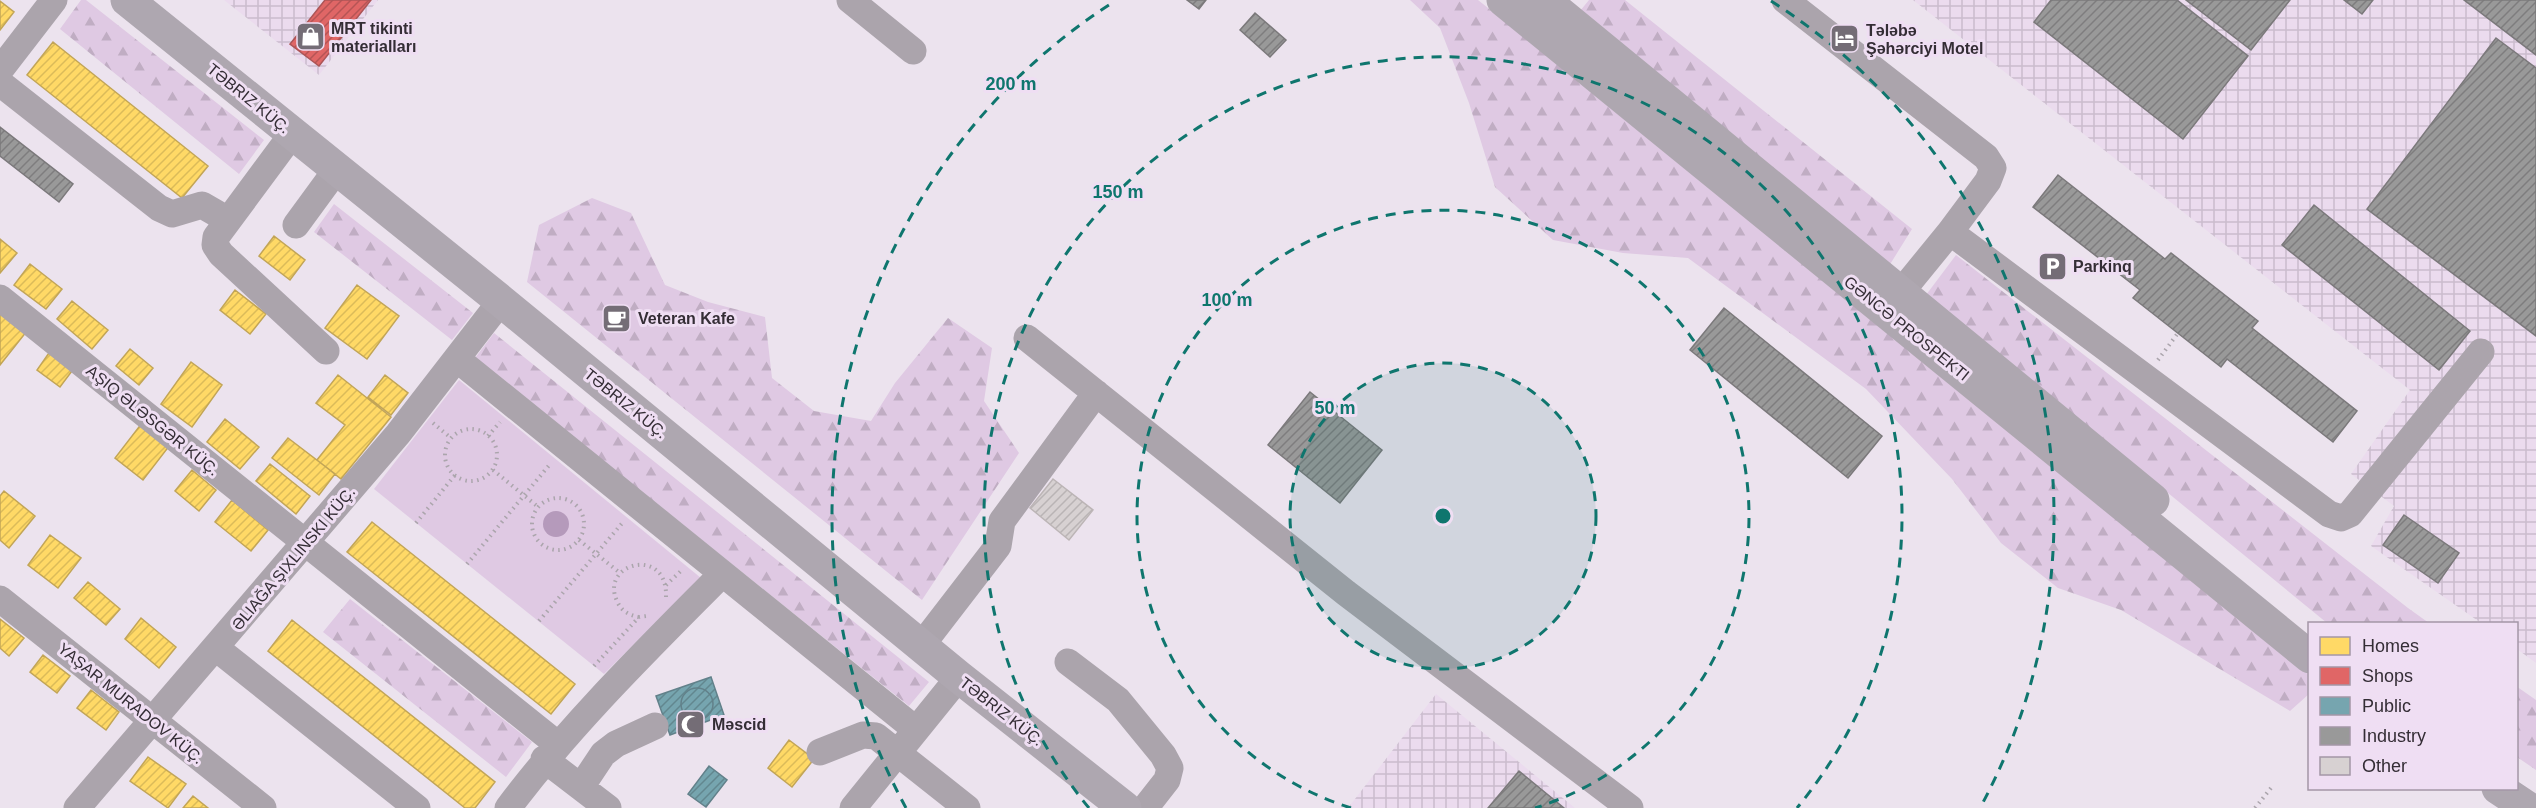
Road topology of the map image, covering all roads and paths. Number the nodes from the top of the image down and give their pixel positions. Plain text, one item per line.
1 (54, 0) edge
2 (128, 0) edge
3 (850, 0) edge
4 (1503, 0) edge
5 (1544, 0) edge
6 (1785, 0) edge
7 (913, 51) dead end
8 (0, 70) edge
9 (0, 83) edge
10 (293, 134) junction
11 (337, 169) junction
12 (228, 220) junction
13 (296, 225) dead end
14 (1950, 232) junction
15 (0, 298) edge
16 (501, 301) junction
17 (1894, 301) junction
18 (2178, 333) dead end
19 (1027, 338) dead end
20 (326, 351) dead end
21 (2481, 352) dead end
22 (457, 359) junction
23 (2145, 377) junction
24 (1096, 393) junction
25 (504, 417) dead end
26 (428, 420) dead end
27 (488, 436) junction
28 (451, 438) junction
29 (554, 458) dead end
30 (493, 470) junction
31 (455, 475) junction
32 (524, 495) junction
33 (537, 506) junction
34 (627, 518) dead end
35 (416, 523) dead end
36 (579, 540) junction
37 (306, 543) junction
38 (596, 554) junction
39 (467, 564) dead end
40 (686, 566) dead end
41 (620, 573) junction
42 (722, 574) junction
43 (666, 585) junction
44 (0, 598) edge
45 (663, 602) dead end
46 (651, 615) dead end
47 (639, 617) junction
48 (539, 621) dead end
49 (2308, 628) edge
50 (921, 646) junction
51 (216, 648) junction
52 (2308, 655) edge
53 (1068, 662) dead end
54 (594, 666) dead end
55 (958, 676) junction
56 (153, 720) junction
57 (655, 726) dead end
58 (915, 729) junction
59 (551, 751) junction
60 (819, 752) dead end
61 (897, 752) junction
62 (2518, 776) edge
63 (581, 787) junction
64 (2536, 787) edge
65 (2271, 788) dead end
66 (2500, 790) edge
67 (77, 808) edge
68 (263, 808) edge
69 (417, 808) edge
70 (508, 808) edge
71 (608, 808) edge
72 (853, 808) edge
73 (967, 808) edge
74 (1125, 808) edge
75 (1145, 808) edge
76 (1630, 808) edge
77 (2255, 808) edge
78 (2528, 808) edge

1 - 8 street
2 - 10 main road, TƏBRIZ KÜÇ.
3 - 7 street
4 - 17 main road, GƏNCƏ PROSPEKTI
5 - 17 main road, GƏNCƏ PROSPEKTI
6 - 14 street
9 - 12 street
10 - 11 main road, TƏBRIZ KÜÇ.
10 - 12 street
11 - 13 street
11 - 16 main road, TƏBRIZ KÜÇ.
12 - 20 street
14 - 17 street
14 - 23 street
15 - 37 street
16 - 22 street
16 - 50 main road, TƏBRIZ KÜÇ.
17 - 49 main road, GƏNCƏ PROSPEKTI
17 - 52 main road, GƏNCƏ PROSPEKTI
18 - 23 path
19 - 24 street
21 - 23 street
22 - 37 street
22 - 42 street
24 - 50 street
24 - 76 street
25 - 27 path
26 - 28 path
27 - 28 path
27 - 30 path
28 - 31 path
29 - 32 path
30 - 31 path
30 - 32 path
31 - 35 path
32 - 33 path
32 - 39 path
33 - 36 path
33 - 36 path
34 - 38 path
36 - 38 path
37 - 51 street
37 - 59 street
38 - 41 path
38 - 48 path
40 - 43 path
41 - 43 path
41 - 47 path
42 - 58 street
42 - 59 street
43 - 45 path
44 - 56 street, YAŞAR MURADOV KÜÇ.
46 - 47 path
47 - 54 path
50 - 55 main road, TƏBRIZ KÜÇ.
51 - 56 street
51 - 69 street
53 - 75 street
55 - 58 street
55 - 74 main road, TƏBRIZ KÜÇ.
56 - 67 street
56 - 68 street, YAŞAR MURADOV KÜÇ.
57 - 63 street
58 - 61 street
59 - 63 street
59 - 70 street
60 - 61 street
61 - 72 street
61 - 73 street
62 - 64 main road
63 - 71 street
65 - 77 path
66 - 78 main road

